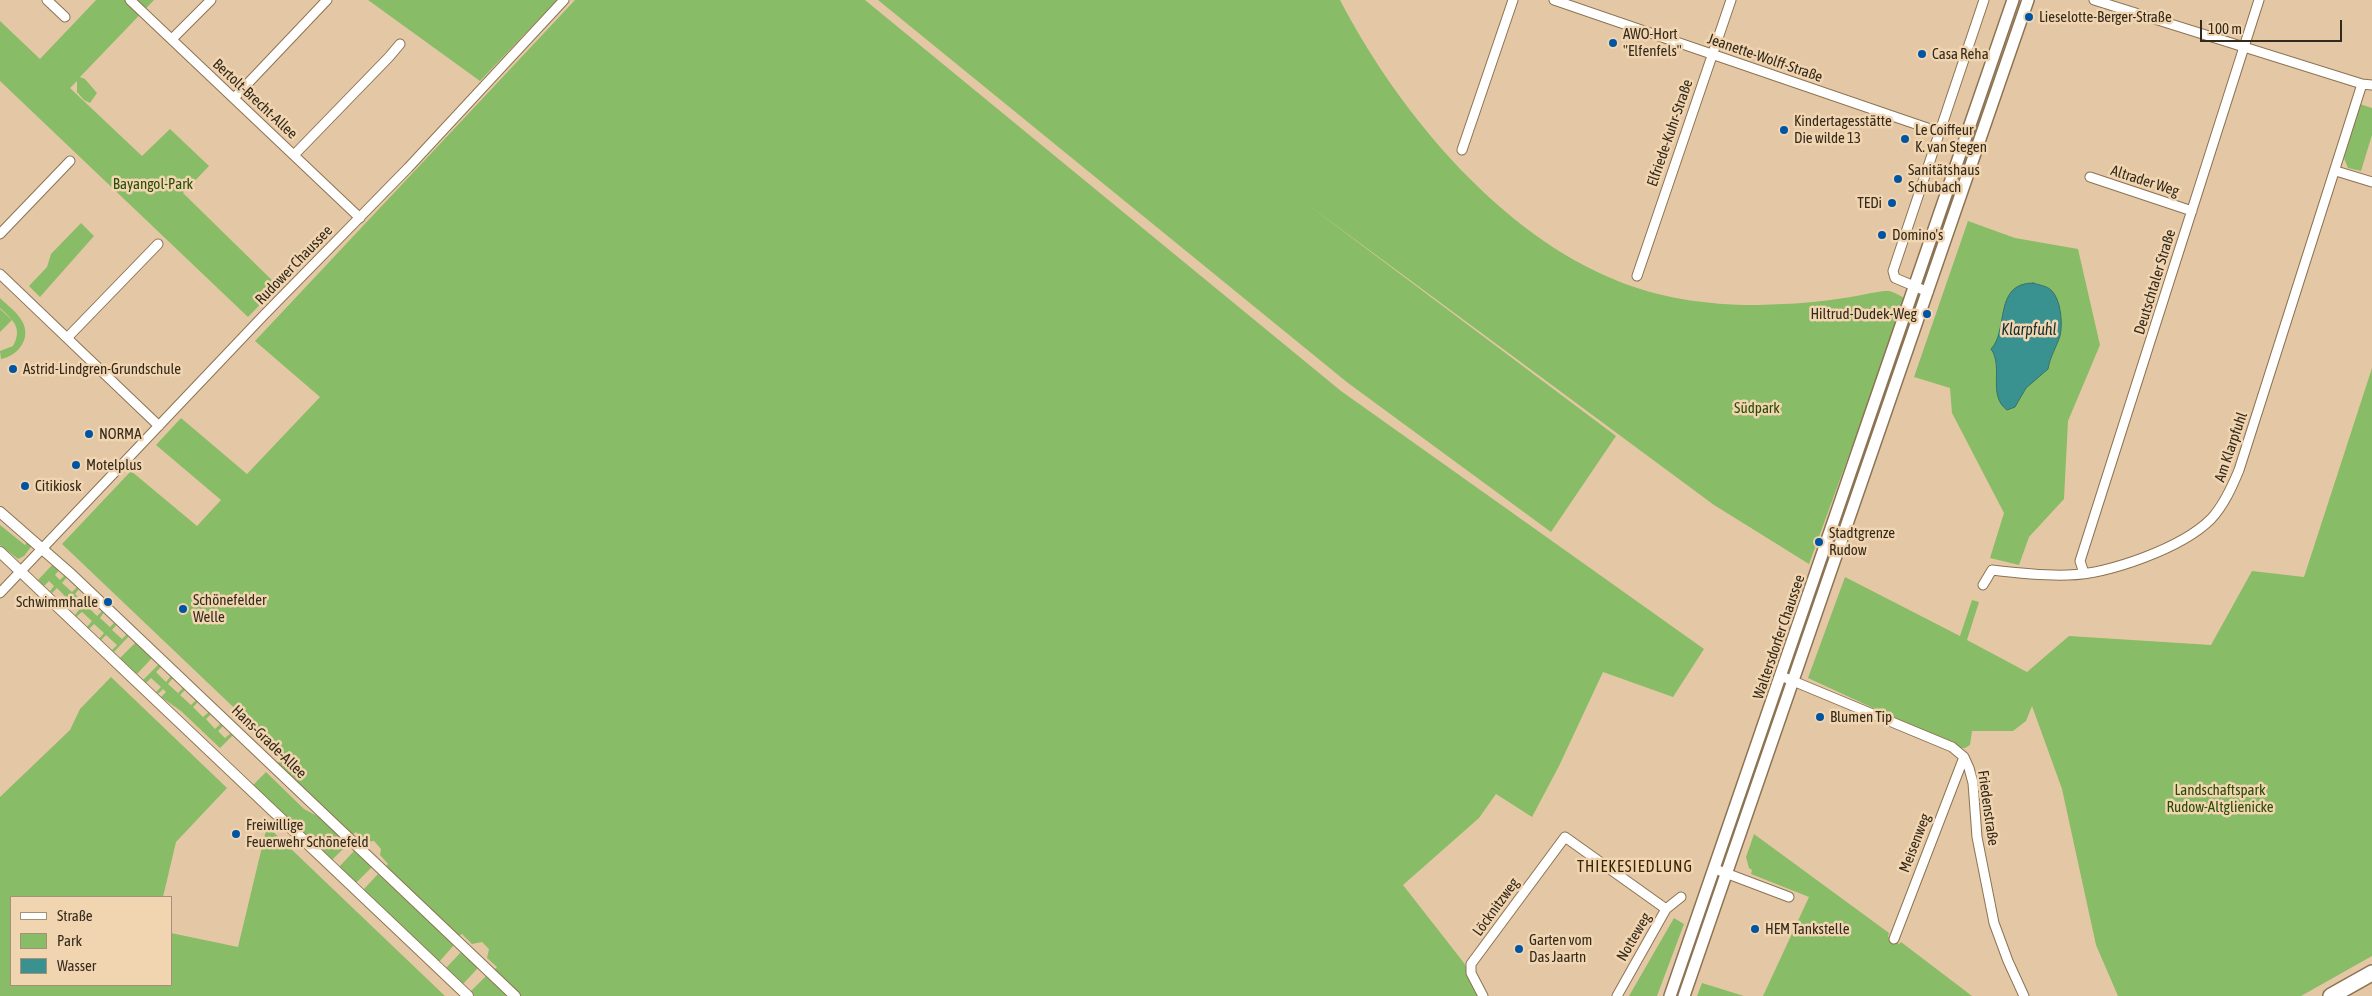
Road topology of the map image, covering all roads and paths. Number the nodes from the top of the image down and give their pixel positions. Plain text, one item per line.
1 (47, 0) edge
2 (130, 0) edge
3 (210, 0) edge
4 (327, 0) edge
5 (564, 0) edge
6 (1513, 0) edge
7 (1554, 0) edge
8 (1731, 0) edge
9 (1984, 0) edge
10 (2013, 0) edge
11 (2028, 0) edge
12 (2094, 0) edge
13 (2259, 0) edge
14 (65, 18) dead end
15 (172, 40) junction
16 (400, 44) dead end
17 (2244, 46) junction
18 (1712, 55) junction
19 (2367, 85) edge
20 (234, 98) junction
21 (1939, 132) junction
22 (1462, 150) dead end
23 (294, 155) junction
24 (70, 161) dead end
25 (2336, 171) junction
26 (2090, 177) dead end
27 (2372, 182) edge
28 (2192, 211) junction
29 (360, 218) junction
30 (0, 234) edge
31 (158, 244) dead end
32 (0, 274) edge
33 (1637, 276) dead end
34 (1915, 287) junction
35 (1928, 292) junction
36 (67, 338) junction
37 (159, 426) junction
38 (0, 512) edge
39 (43, 548) junction
40 (0, 552) edge
41 (21, 571) junction
42 (2084, 573) junction
43 (1983, 585) dead end
44 (0, 593) edge
45 (1781, 676) junction
46 (1794, 680) junction
47 (1964, 757) junction
48 (1714, 869) junction
49 (1728, 874) junction
50 (1681, 896) dead end
51 (1789, 897) dead end
52 (1666, 910) junction
53 (1894, 938) dead end
54 (2372, 973) edge
55 (468, 996) edge
56 (515, 996) edge
57 (1483, 996) edge
58 (1617, 996) edge
59 (1670, 996) edge
60 (1684, 996) edge
61 (2024, 996) edge
62 (2331, 996) edge

1 - 14 street
2 - 15 street, Bertolt-Brecht-Allee
3 - 15 street
4 - 20 street
5 - 29 street, Rudower Chaussee
6 - 22 street
7 - 18 street, Jeanette-Wolff-Straße
8 - 18 street, Elfriede-Kuhr-Straße
9 - 21 street
10 - 34 main road, Waltersdorfer Chaussee
11 - 35 main road, Waltersdorfer Chaussee
12 - 17 street
13 - 17 street, Deutschtaler Straße
15 - 20 street, Bertolt-Brecht-Allee
16 - 23 street
17 - 19 street
17 - 28 street, Deutschtaler Straße
18 - 21 street, Jeanette-Wolff-Straße
18 - 33 street, Elfriede-Kuhr-Straße
19 - 25 street, Am Klarpfuhl
20 - 23 street, Bertolt-Brecht-Allee
21 - 34 street
23 - 29 street, Bertolt-Brecht-Allee
24 - 30 street
25 - 27 street
25 - 42 street, Am Klarpfuhl
26 - 28 street, Altrader Weg
28 - 42 street, Deutschtaler Straße
29 - 37 street, Rudower Chaussee
31 - 36 street
32 - 36 street
34 - 35 street
34 - 45 main road, Waltersdorfer Chaussee
35 - 46 main road, Waltersdorfer Chaussee
36 - 37 street
37 - 39 street, Rudower Chaussee
38 - 39 street, Hans-Grade-Allee
39 - 41 street, Rudower Chaussee
39 - 56 street, Hans-Grade-Allee
40 - 41 street
41 - 44 street, Rudower Chaussee
41 - 55 street
42 - 43 street, Am Klarpfuhl
45 - 46 street, Friedenstraße
45 - 48 main road, Waltersdorfer Chaussee
46 - 47 street, Friedenstraße
46 - 49 main road, Waltersdorfer Chaussee
47 - 53 street, Meisenweg
47 - 61 street, Friedenstraße
48 - 49 street
48 - 59 main road, Waltersdorfer Chaussee
49 - 51 street
49 - 60 main road, Waltersdorfer Chaussee
50 - 52 street, Notteweg
52 - 57 street, Löcknitzweg
52 - 58 street, Notteweg
54 - 62 highway

